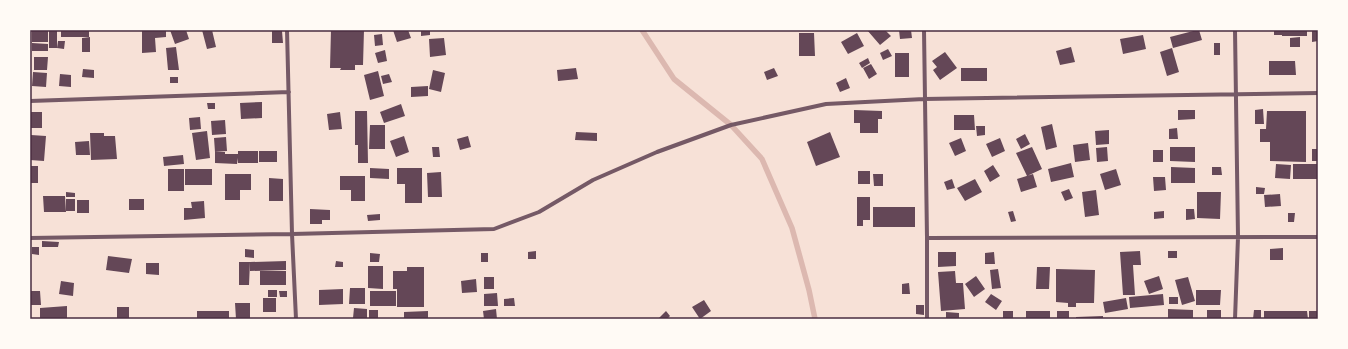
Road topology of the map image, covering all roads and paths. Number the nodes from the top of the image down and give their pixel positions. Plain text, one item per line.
1 (287, 30) edge
2 (924, 30) edge
3 (1235, 30) edge
4 (289, 92) junction
5 (1236, 93) junction
6 (1318, 93) edge
7 (924, 99) junction
8 (30, 101) edge
9 (292, 234) junction
10 (1238, 237) junction
11 (1318, 237) edge
12 (30, 238) edge
13 (927, 238) junction
14 (296, 319) edge
15 (927, 319) edge
16 (1235, 319) edge

1 - 4 street
2 - 7 street
3 - 5 street
4 - 8 street
4 - 9 street
5 - 6 street
5 - 7 street
5 - 10 street
7 - 9 street
7 - 13 street
9 - 12 street
9 - 14 street
10 - 11 street
10 - 13 street
10 - 16 street
13 - 15 street

